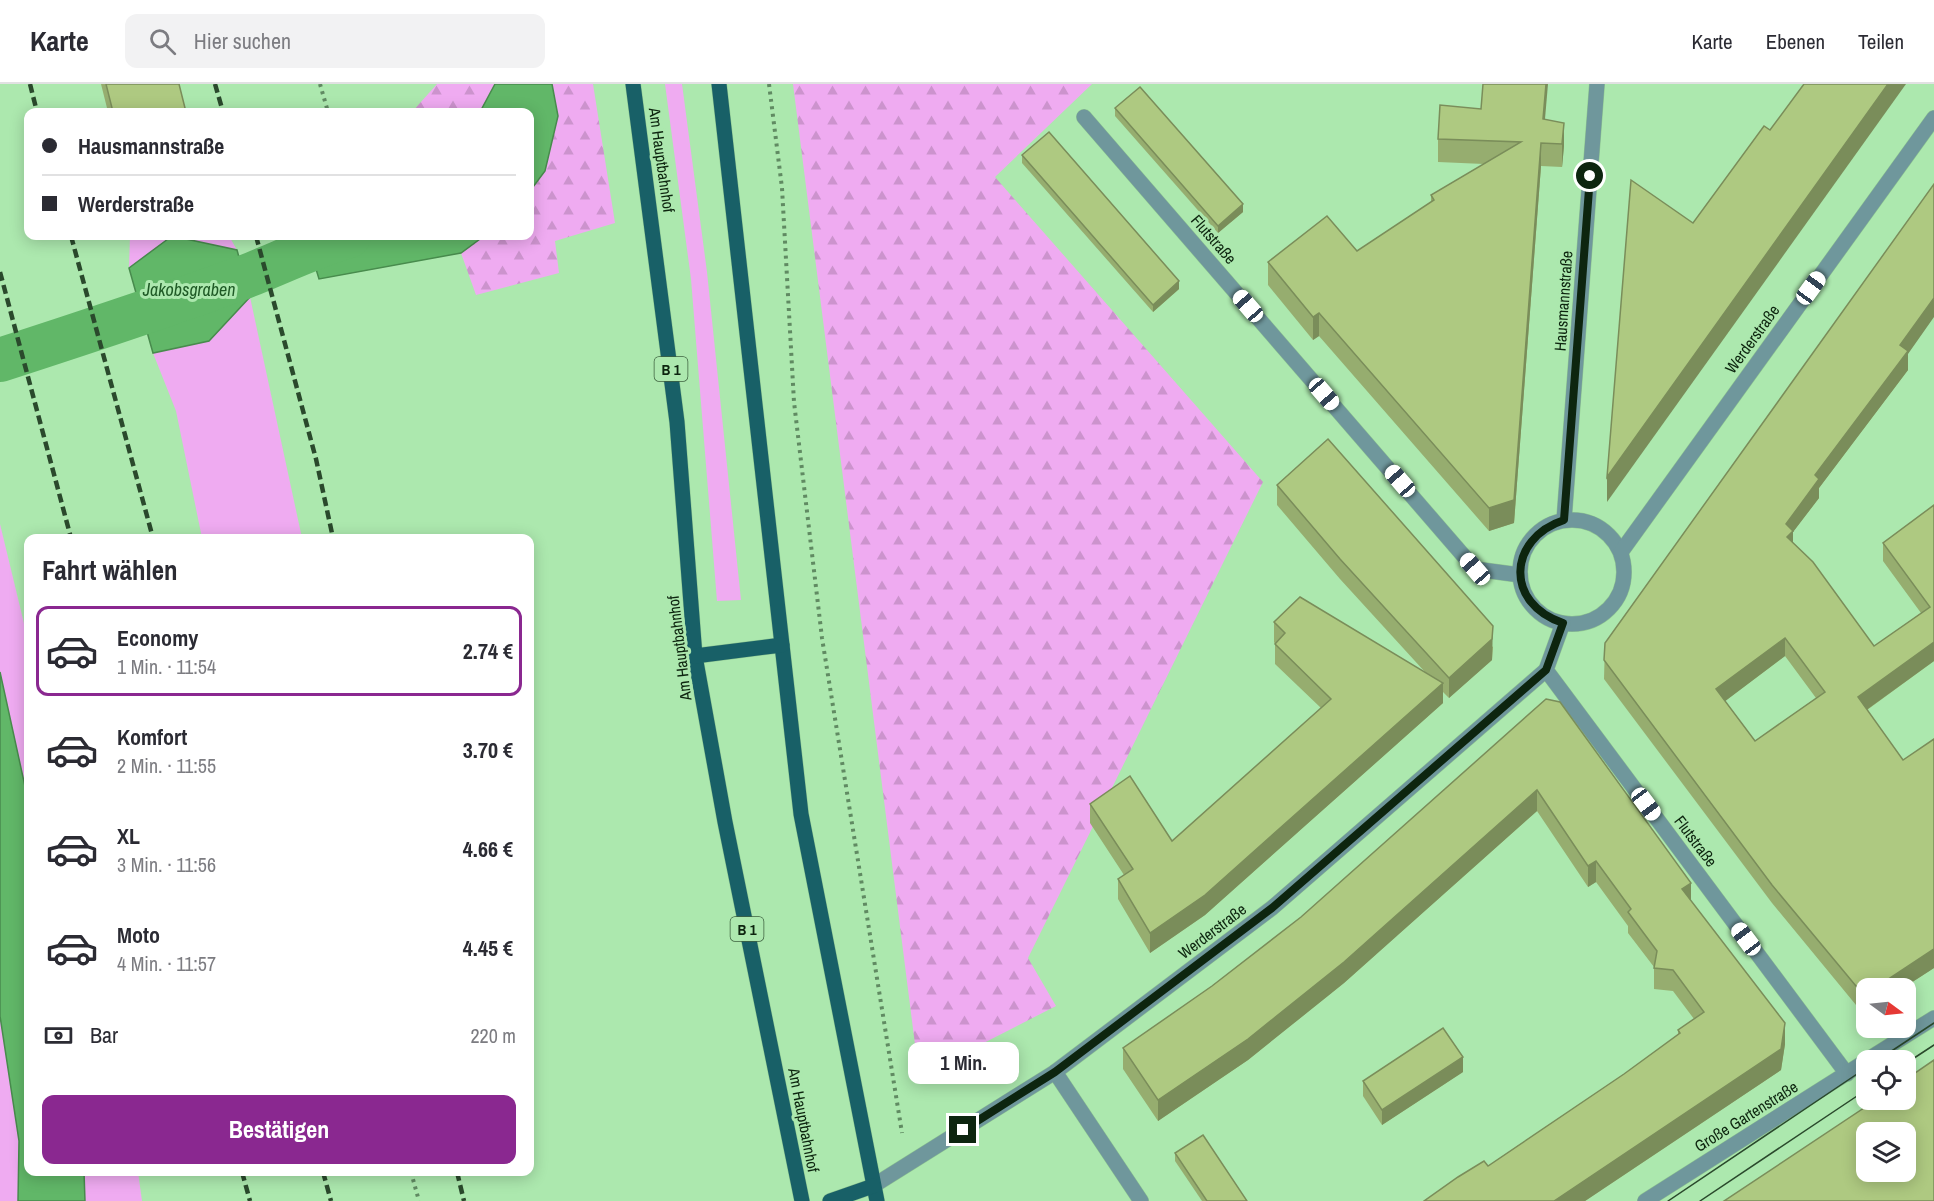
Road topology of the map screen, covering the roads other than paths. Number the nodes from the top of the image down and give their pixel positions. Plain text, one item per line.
1 (633, 84) edge
2 (718, 84) edge
3 (1598, 84) edge
4 (1084, 117) dead end
5 (1934, 118) edge
6 (1564, 520) junction
7 (1621, 552) junction
8 (1520, 575) junction
9 (1563, 623) junction
10 (782, 645) junction
11 (695, 656) junction
12 (1546, 670) junction
13 (1934, 1018) edge
14 (1884, 1050) edge
15 (1856, 1068) edge
16 (1055, 1072) junction
17 (1846, 1074) junction
18 (875, 1194) edge
19 (802, 1201) edge
20 (830, 1201) edge
21 (1141, 1201) edge
22 (1645, 1201) edge

1 - 11 main road, Am Hauptbahnhof / B 1
2 - 10 main road
3 - 6 street, Hausmannstraße
4 - 8 street, Flutstraße
5 - 7 street, Werderstraße
6 - 7 street
6 - 8 street
7 - 9 street
8 - 9 street
9 - 12 street
10 - 11 main road
10 - 18 main road
11 - 19 main road, Am Hauptbahnhof / B 1
12 - 16 street, Werderstraße
12 - 17 street, Flutstraße
13 - 14 street, Große Gartenstraße
15 - 17 street, Große Gartenstraße
16 - 18 street, Werderstraße
16 - 21 street
17 - 22 street, Große Gartenstraße
18 - 20 main road

